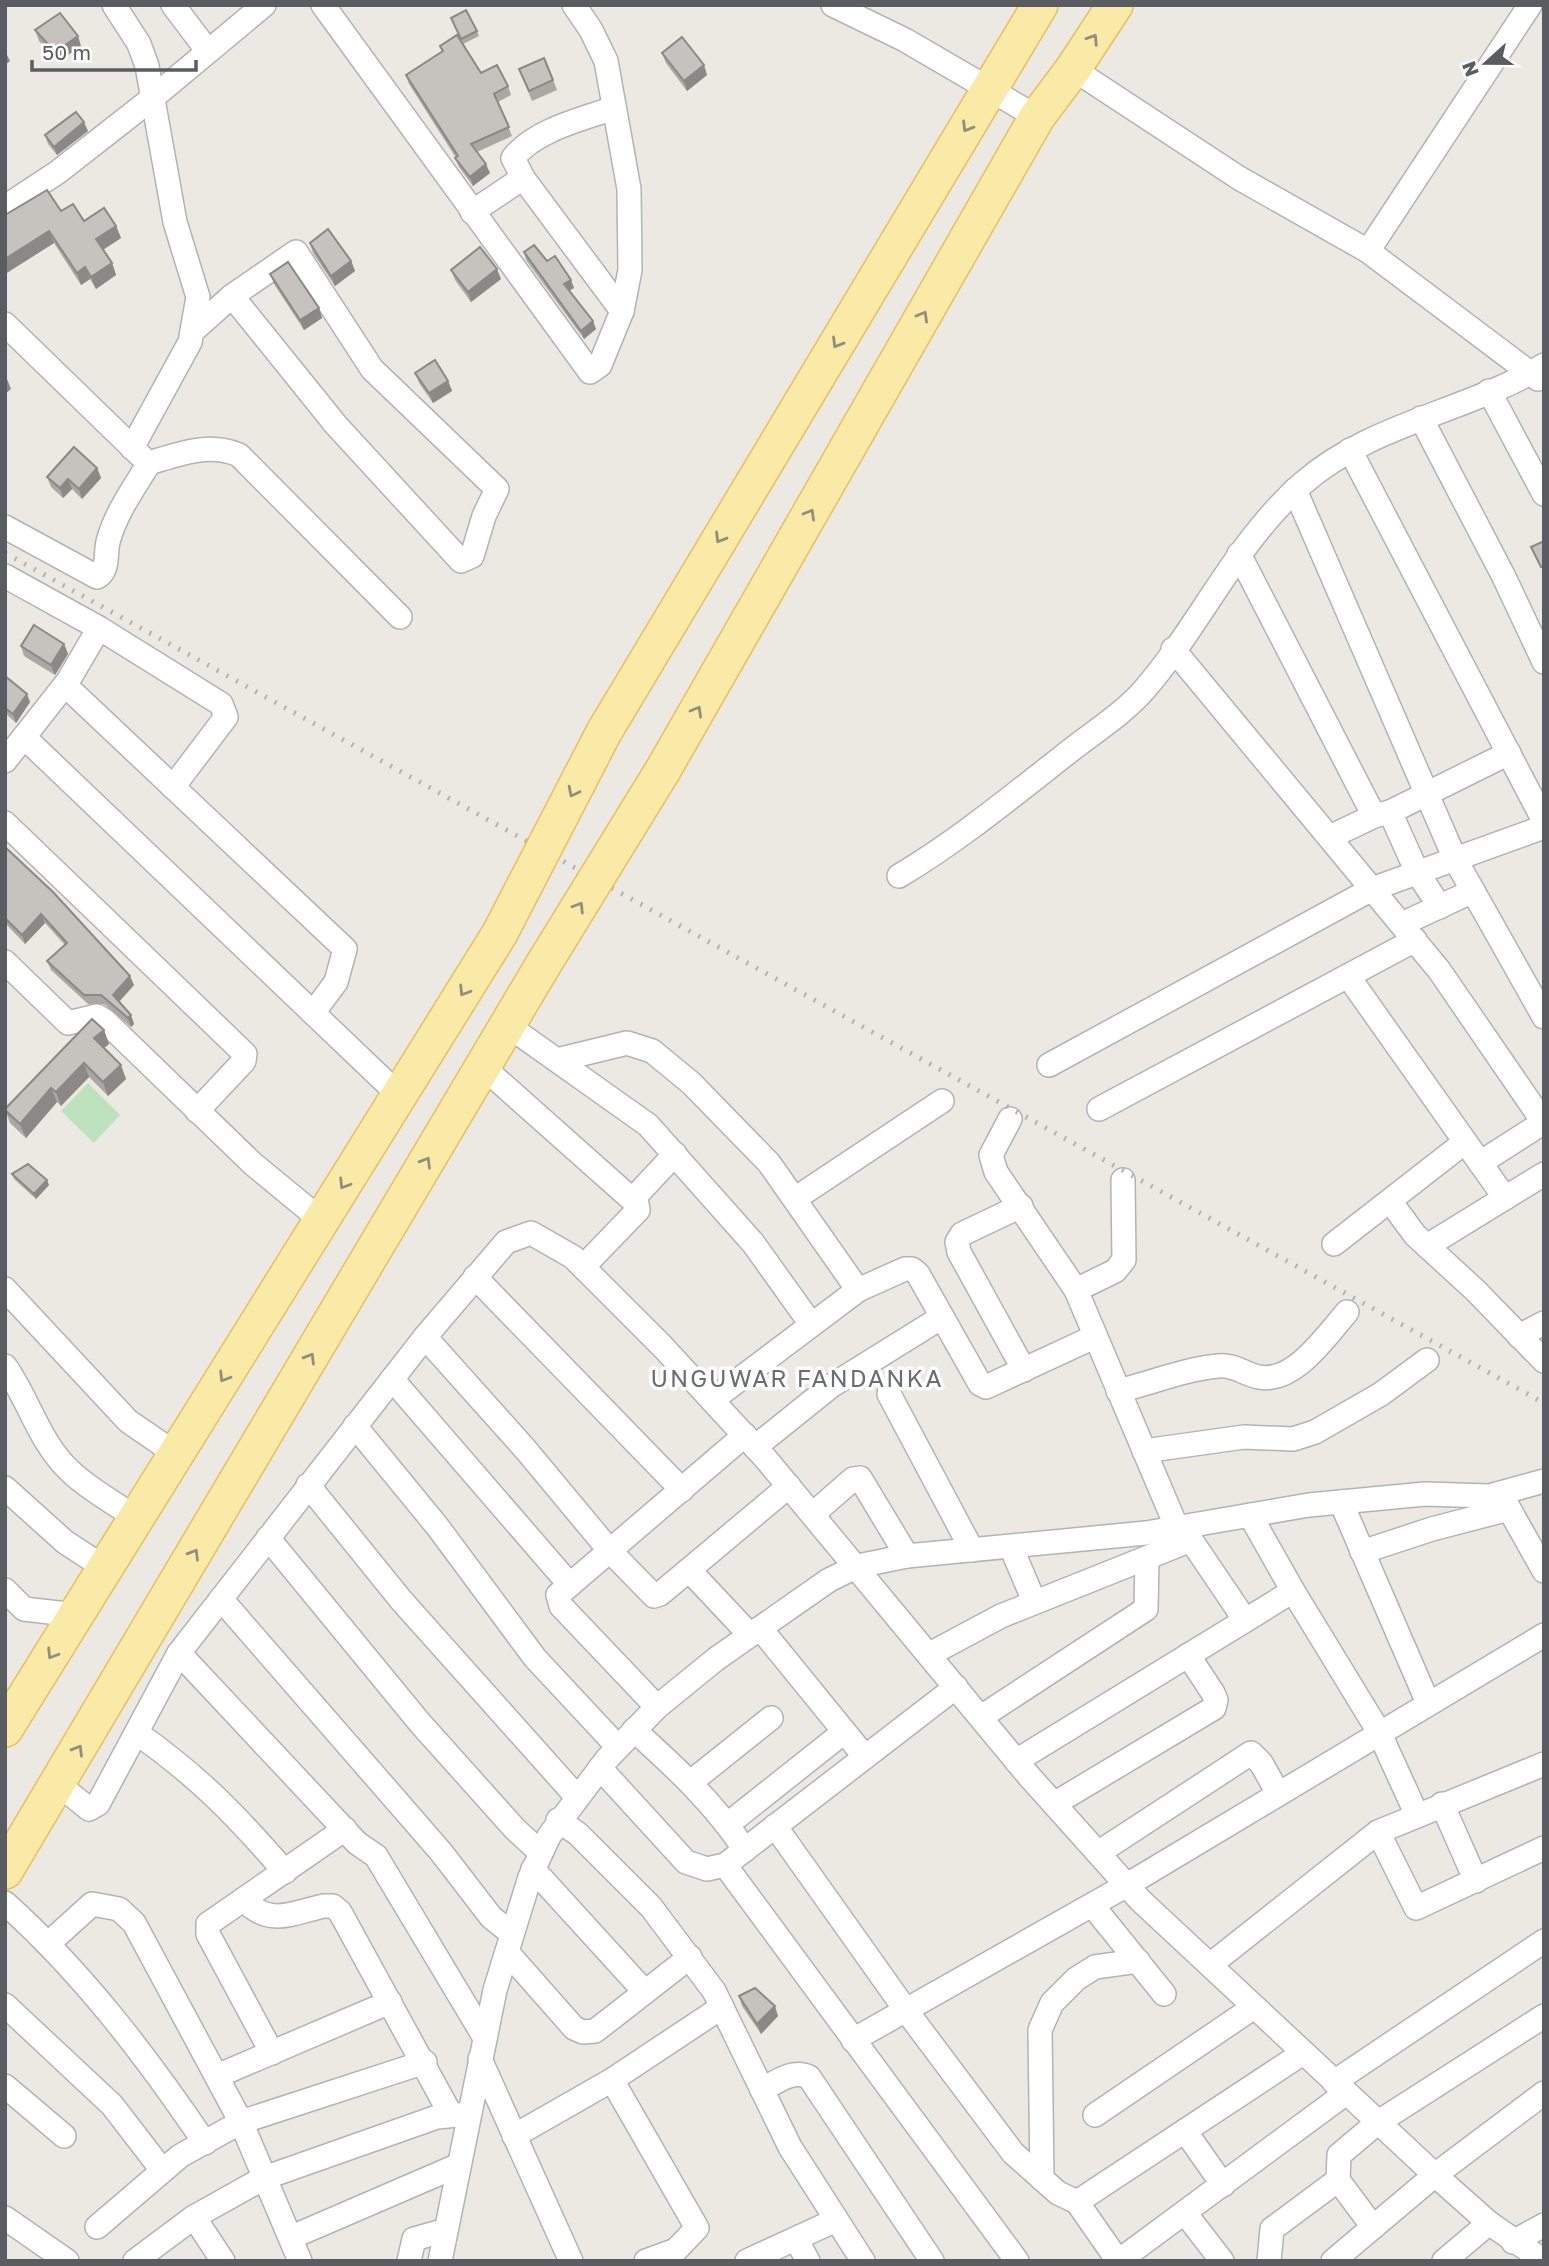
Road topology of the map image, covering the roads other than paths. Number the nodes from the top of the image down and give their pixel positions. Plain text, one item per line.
1 (114, 5) edge
2 (173, 5) edge
3 (323, 5) edge
4 (574, 5) edge
5 (833, 5) edge
6 (1040, 5) edge
7 (1115, 5) edge
8 (1530, 5) edge
9 (260, 7) edge
10 (207, 50) junction
11 (1073, 69) junction
12 (991, 88) junction
13 (150, 100) junction
14 (614, 108) junction
15 (1037, 117) junction
16 (523, 178) junction
17 (5, 207) edge
18 (472, 212) junction
19 (1368, 251) junction
20 (232, 296) junction
21 (622, 311) junction
22 (5, 324) edge
23 (195, 328) junction
24 (1539, 374) edge
25 (1489, 391) junction
26 (1421, 418) junction
27 (1350, 450) junction
28 (140, 456) junction
29 (1295, 491) junction
30 (1544, 494) edge
31 (5, 527) edge
32 (1239, 554) junction
33 (5, 576) edge
34 (400, 617) dead end
35 (99, 628) junction
36 (1173, 649) junction
37 (1544, 662) edge
38 (65, 685) junction
39 (24, 737) junction
40 (1509, 753) junction
41 (5, 761) edge
42 (173, 787) junction
43 (1427, 796) junction
44 (1382, 814) junction
45 (1544, 821) edge
46 (5, 823) edge
47 (1544, 827) edge
48 (1330, 837) junction
49 (1455, 859) junction
50 (1417, 873) junction
51 (900, 876) dead end
52 (1372, 889) junction
53 (1473, 891) junction
54 (1440, 907) junction
55 (1408, 932) junction
56 (5, 961) edge
57 (1348, 976) junction
58 (313, 1013) junction
59 (1544, 1017) edge
60 (507, 1026) junction
61 (556, 1060) junction
62 (1049, 1065) dead end
63 (483, 1067) junction
64 (399, 1095) junction
65 (942, 1101) dead end
66 (1099, 1109) dead end
67 (197, 1111) junction
68 (1010, 1119) dead end
69 (1544, 1123) edge
70 (1465, 1142) junction
71 (675, 1154) junction
72 (1480, 1163) junction
73 (1544, 1174) edge
74 (1123, 1180) dead end
75 (796, 1198) junction
76 (1505, 1198) junction
77 (633, 1199) junction
78 (1390, 1201) junction
79 (1021, 1206) junction
80 (321, 1220) junction
81 (1334, 1244) dead end
82 (1427, 1246) junction
83 (583, 1267) junction
84 (475, 1278) junction
85 (5, 1289) edge
86 (858, 1290) junction
87 (1076, 1290) junction
88 (1347, 1312) dead end
89 (942, 1317) junction
90 (811, 1324) junction
91 (1544, 1324) edge
92 (1519, 1336) junction
93 (1094, 1337) junction
94 (425, 1338) junction
95 (1427, 1360) dead end
96 (1544, 1361) edge
97 (5, 1366) edge
98 (1024, 1370) junction
99 (392, 1379) junction
100 (1118, 1391) junction
101 (888, 1394) dead end
102 (712, 1400) junction
103 (355, 1426) junction
104 (750, 1441) junction
105 (1144, 1451) junction
106 (176, 1454) junction
107 (1544, 1481) edge
108 (308, 1485) junction
109 (789, 1486) junction
110 (5, 1488) edge
111 (682, 1490) junction
112 (1341, 1502) junction
113 (1505, 1502) junction
114 (813, 1514) junction
115 (1250, 1515) junction
116 (136, 1518) junction
117 (1184, 1534) junction
118 (268, 1538) junction
119 (1011, 1546) junction
120 (972, 1550) junction
121 (610, 1551) junction
122 (1362, 1552) junction
123 (907, 1556) junction
124 (1146, 1558) junction
125 (858, 1566) junction
126 (105, 1568) junction
127 (688, 1570) junction
128 (1544, 1571) edge
129 (570, 1585) junction
130 (5, 1590) edge
131 (1293, 1591) junction
132 (221, 1599) junction
133 (1034, 1601) junction
134 (76, 1615) junction
135 (1245, 1620) junction
136 (755, 1632) junction
137 (1544, 1635) edge
138 (179, 1653) junction
139 (930, 1654) junction
140 (1188, 1655) junction
141 (956, 1687) junction
142 (1428, 1703) junction
143 (657, 1707) junction
144 (981, 1717) junction
145 (771, 1718) dead end
146 (5, 1729) edge
147 (634, 1730) junction
148 (844, 1732) junction
149 (1379, 1732) junction
150 (137, 1733) junction
151 (618, 1747) junction
152 (865, 1757) junction
153 (1016, 1761) junction
154 (1544, 1764) edge
155 (600, 1768) junction
156 (691, 1782) junction
157 (58, 1784) junction
158 (1279, 1793) junction
159 (577, 1797) junction
160 (1054, 1804) junction
161 (1442, 1804) junction
162 (1416, 1813) junction
163 (558, 1820) junction
164 (728, 1824) junction
165 (775, 1826) junction
166 (345, 1829) junction
167 (1378, 1832) junction
168 (1544, 1848) edge
169 (745, 1850) junction
170 (1098, 1853) junction
171 (537, 1861) junction
172 (725, 1865) junction
173 (5, 1871) edge
174 (285, 1872) junction
175 (1476, 1881) junction
176 (1127, 1885) junction
177 (244, 1900) junction
178 (5, 1903) edge
179 (1092, 1905) junction
180 (1544, 1941) edge
181 (49, 1943) junction
182 (509, 1943) junction
183 (690, 1957) junction
184 (1138, 1961) junction
185 (1210, 1965) junction
186 (645, 1992) junction
187 (1164, 1994) dead end
188 (390, 2002) junction
189 (5, 2005) edge
190 (722, 2007) junction
191 (1254, 2007) junction
192 (905, 2009) junction
193 (1544, 2016) edge
194 (853, 2040) junction
195 (482, 2049) junction
196 (272, 2053) junction
197 (1303, 2053) junction
198 (425, 2062) junction
199 (217, 2076) junction
200 (612, 2080) junction
201 (5, 2086) edge
202 (1340, 2087) junction
203 (762, 2090) junction
204 (1544, 2093) edge
205 (460, 2114) junction
206 (1095, 2115) dead end
207 (241, 2122) junction
208 (1377, 2123) junction
209 (1185, 2131) junction
210 (64, 2136) dead end
211 (514, 2136) junction
212 (205, 2143) junction
213 (459, 2165) junction
214 (162, 2170) junction
215 (1436, 2175) junction
216 (264, 2178) junction
217 (1042, 2179) junction
218 (1338, 2180) junction
219 (1223, 2185) junction
220 (1077, 2202) junction
221 (1185, 2213) junction
222 (194, 2217) junction
223 (5, 2218) edge
224 (836, 2220) junction
225 (1489, 2223) junction
226 (1544, 2225) edge
227 (97, 2227) dead end
228 (1373, 2227) junction
229 (446, 2230) junction
230 (292, 2237) junction
231 (796, 2239) junction
232 (1513, 2242) junction
233 (1142, 2254) edge
234 (679, 2255) edge
235 (751, 2260) edge
236 (67, 2261) edge
237 (135, 2261) edge
238 (223, 2261) edge
239 (300, 2261) edge
240 (409, 2261) edge
241 (440, 2261) edge
242 (571, 2261) edge
243 (646, 2261) edge
244 (808, 2261) edge
245 (863, 2261) edge
246 (932, 2261) edge
247 (1017, 2261) edge
248 (1222, 2261) edge
249 (1269, 2261) edge
250 (1333, 2261) edge
251 (1444, 2261) edge
252 (1544, 2261) edge

1 - 13 street
2 - 10 street
3 - 18 street
4 - 14 street
5 - 12 street
6 - 12 main road
11 -> 7 main road
8 - 19 street
9 - 10 street
10 - 13 street
11 - 15 main road
11 - 19 street
12 - 15 street
12 -> 64 main road, bridge
13 - 17 street
13 - 23 street
14 - 16 street
14 - 21 street
60 -> 15 main road, bridge
16 - 18 street
16 - 21 street
18 - 21 street
19 - 24 street
20 - 20 street
20 - 23 street
22 - 28 street
23 - 28 street
24 - 25 street
25 - 26 street
25 - 30 street
26 - 27 street
26 - 37 street
27 - 29 street
27 - 40 street
28 - 31 street
28 - 34 street
29 - 32 street
29 - 43 street
32 - 36 street
32 - 44 street
33 - 35 street
35 - 38 street
35 - 42 street
36 - 48 street
36 - 51 street
38 - 39 street
38 - 42 street
39 - 41 street
39 - 58 street
40 - 43 street
40 - 45 street
42 - 58 street
43 - 44 street
43 - 49 street
44 - 48 street
44 - 50 street
46 - 67 street
47 - 49 street
48 - 52 street
49 - 50 street
49 - 53 street
50 - 52 street
50 - 54 street
52 - 55 street
52 - 62 street
53 - 54 street
53 - 59 street
54 - 55 street
55 - 57 street
55 - 69 street
56 - 67 street
57 - 66 street
57 - 70 street
58 - 64 street
60 - 61 street
60 - 63 main road
61 - 71 street
61 - 75 street
63 - 77 street
157 -> 63 main road
64 -> 80 main road
65 - 75 street
67 - 80 street
68 - 79 street
69 - 72 street
70 - 72 street
70 - 78 street
71 - 77 street
71 - 90 street
72 - 76 street
73 - 76 street
74 - 87 street
75 - 86 street
76 - 82 street
77 - 83 street
78 - 81 street
78 - 82 street
79 - 87 street
79 - 98 street
80 -> 106 main road
82 - 92 street
83 - 84 street
83 - 102 street
84 - 94 street
84 - 111 street
85 - 106 street
86 - 89 street
86 - 90 street
87 - 93 street
88 - 100 street
89 - 98 street
89 - 104 street
90 - 102 street
91 - 92 street
92 - 96 street
93 - 98 street
93 - 100 street
94 - 99 street
94 - 121 street
95 - 105 street
97 - 116 street
99 - 103 street
99 - 129 street
100 - 105 street
101 - 120 street
102 - 104 street
103 - 108 street
103 - 151 street
104 - 109 street
104 - 111 street
105 - 117 street
106 - 116 main road
107 - 113 street
108 - 118 street
108 - 159 street
109 - 114 street
109 - 127 street
110 - 126 street
111 - 121 street
112 - 113 street
112 - 115 street
112 - 122 street
113 - 122 street
113 - 128 street
114 - 123 street
114 - 125 street
115 - 117 street
115 - 131 street
116 - 126 main road
117 - 119 street
117 - 124 street
117 - 135 street
118 - 132 street
118 - 171 street
119 - 120 street
119 - 133 street
120 - 123 street
121 - 127 street
121 - 129 street
122 - 142 street
123 - 125 street
124 - 133 street
124 - 144 street
125 - 136 street
125 - 139 street
126 - 134 main road
127 - 136 street
129 - 143 street
130 - 134 street
131 - 135 street
131 - 149 street
132 - 138 street
132 - 182 street
133 - 139 street
134 -> 146 main road
135 - 140 street
136 - 143 street
136 - 148 street
137 - 142 street
138 - 150 street
138 - 166 street
139 - 141 street
140 - 153 street
140 - 160 street
141 - 144 street
141 - 152 street
142 - 149 street
143 - 147 street
144 - 153 street
145 - 156 street
147 - 151 street
147 - 156 street
148 - 152 street
148 - 164 street
149 - 158 street
149 - 162 street
150 - 157 street
150 - 174 street
151 - 155 street
152 - 165 street
153 - 160 street
154 - 161 street
155 - 159 street
155 - 172 street
156 - 164 street
157 - 173 main road
158 - 170 street
158 - 176 street
159 - 163 street
160 - 170 street
161 - 162 street
161 - 175 street
162 - 167 street
163 - 171 street
163 - 183 street
164 - 169 street
165 - 169 street
165 - 192 street
166 - 174 street
166 - 195 street
167 - 175 street
167 - 185 street
168 - 175 street
169 - 172 street
170 - 176 street
171 - 182 street
171 - 186 street
172 - 194 street
174 - 177 street
176 - 179 street
176 - 185 street
177 - 188 street
177 - 196 street
178 - 181 street
179 - 184 street
179 - 192 street
180 - 202 street
181 - 199 street
181 - 212 street
182 - 186 street
182 - 195 street
183 - 186 street
183 - 190 street
184 - 187 street
184 - 217 street
185 - 191 street
188 - 196 street
188 - 198 street
189 - 214 street
190 - 200 street
190 - 203 street
191 - 197 street
191 - 206 street
192 - 194 street
192 - 217 street
193 - 208 street
194 - 247 street
195 - 205 street
195 - 211 street
196 - 199 street
197 - 202 street
197 - 209 street
198 - 205 street
198 - 207 street
199 - 207 street
200 - 211 street
200 - 234 street
201 - 210 street
202 - 208 street
202 - 219 street
203 - 224 street
203 - 246 street
204 - 215 street
205 - 213 street
205 - 216 street
207 - 212 street
207 - 216 street
208 - 215 street
208 - 218 street
209 - 219 street
209 - 220 street
211 - 242 street
212 - 214 street
213 - 229 street
213 - 230 street
214 - 227 street
215 - 225 street
215 - 228 street
216 - 222 street
216 - 230 street
217 - 220 street
218 - 228 street
218 - 249 street
219 - 221 street
220 - 233 street
221 - 233 street
221 - 248 street
222 - 237 street
222 - 238 street
223 - 236 street
224 - 231 street
224 - 245 street
225 - 232 street
225 - 251 street
226 - 232 street
228 - 250 street
229 - 240 street
229 - 241 street
230 - 239 street
231 - 235 street
231 - 244 street
232 - 252 street
234 - 243 street

